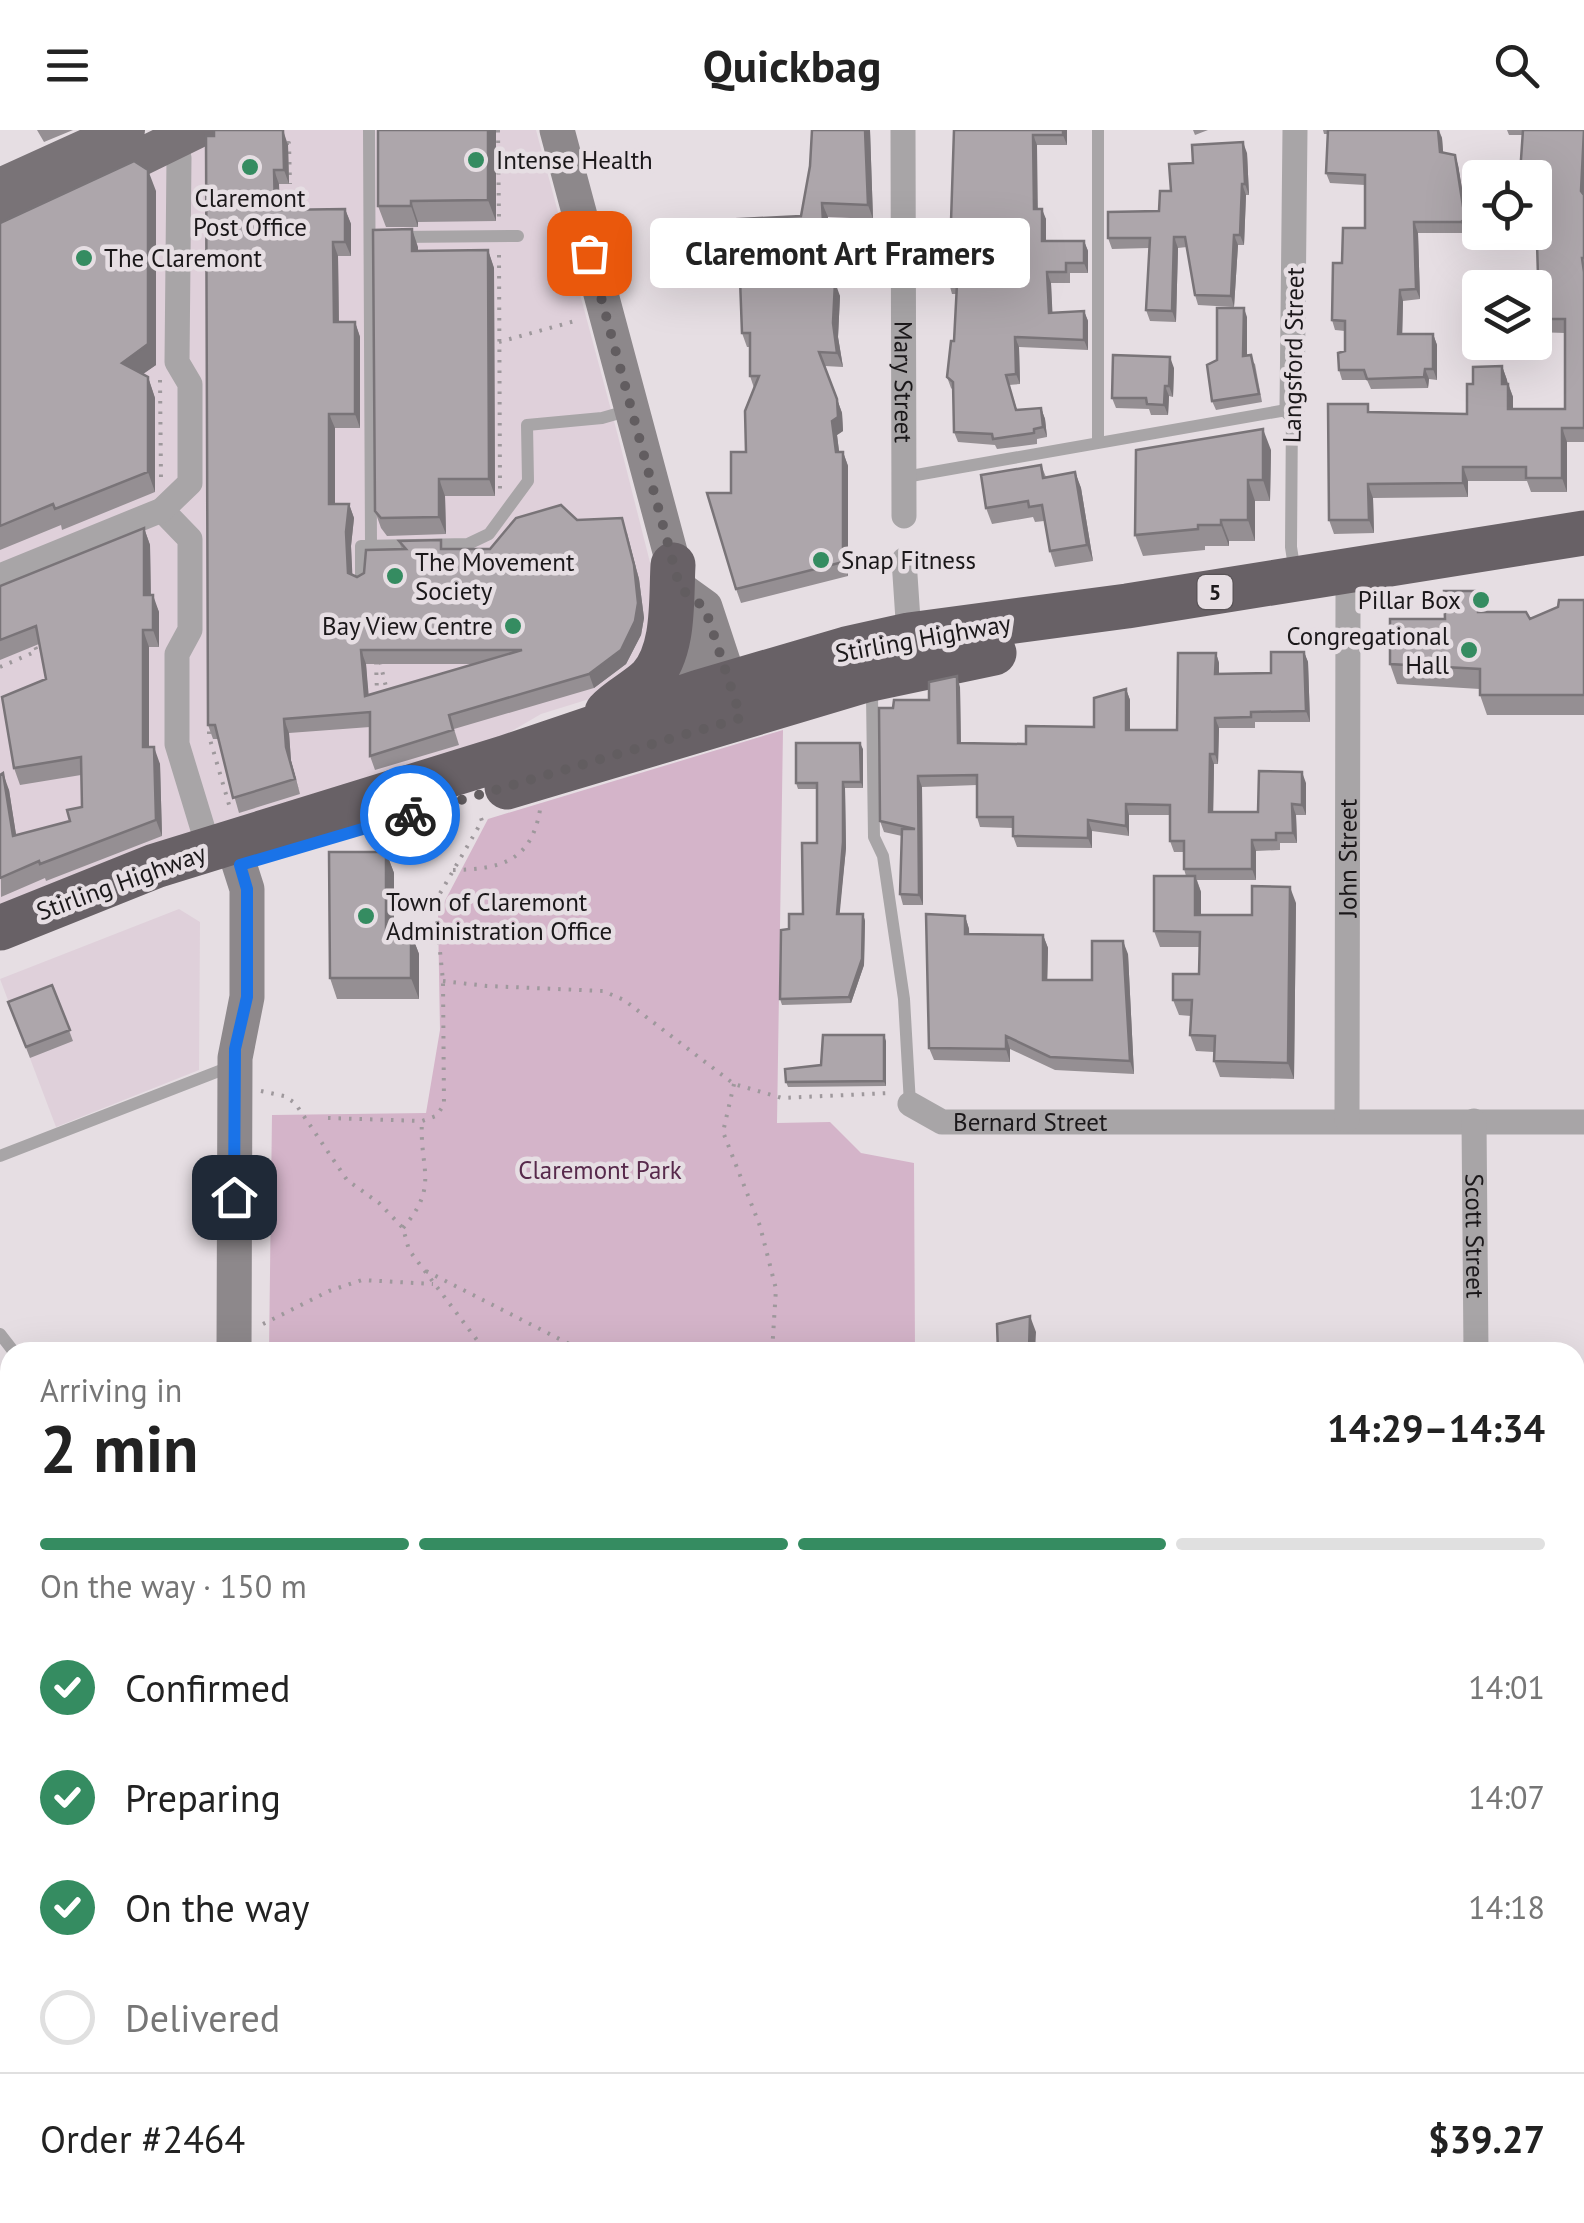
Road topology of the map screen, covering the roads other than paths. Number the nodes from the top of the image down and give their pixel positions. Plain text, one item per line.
1 (126, 130) edge
2 (369, 130) edge
3 (556, 130) edge
4 (904, 130) edge
5 (1098, 130) edge
6 (1295, 130) edge
7 (180, 134) edge
8 (0, 186) edge
9 (0, 222) edge
10 (518, 236) dead end
11 (370, 238) junction
12 (1292, 409) junction
13 (632, 410) junction
14 (1098, 443) junction
15 (905, 477) junction
16 (162, 510) junction
17 (904, 516) dead end
18 (1584, 534) edge
19 (371, 545) junction
20 (1584, 559) edge
21 (904, 560) dead end
22 (0, 576) edge
23 (677, 577) junction
24 (1295, 580) junction
25 (360, 581) edge
26 (1348, 595) junction
27 (909, 635) junction
28 (866, 680) junction
29 (720, 705) junction
30 (596, 725) junction
31 (224, 857) junction
32 (0, 928) edge
33 (0, 955) edge
34 (235, 1069) junction
35 (909, 1098) joint
36 (1347, 1120) junction
37 (1474, 1122) junction
38 (1584, 1122) edge
39 (0, 1156) edge
40 (234, 1342) edge
41 (1476, 1342) edge

1 - 8 main road
2 - 11 lane
3 - 13 main road
4 - 15 street, Mary Street
5 - 14 lane
6 - 12 street, Langsford Street
7 - 9 main road
7 - 16 street
10 - 11 lane
11 - 19 lane
12 - 14 lane
12 - 24 lane, Langsford Street
13 - 19 lane
13 - 23 main road
14 - 15 lane
15 - 17 street, Mary Street
16 - 22 street
16 - 31 street
18 - 24 highway, Stirling Highway / 5
19 - 25 lane
20 - 26 highway, Stirling Highway / 5
21 - 27 street
23 - 29 main road
23 - 30 highway
24 - 27 highway, Stirling Highway / 5
26 - 28 highway, Stirling Highway / 5
26 - 36 street, John Street
27 - 29 highway, Stirling Highway / 5
28 - 29 highway, Stirling Highway / 5
28 - 35 lane
29 - 30 highway, Stirling Highway / 5
29 - 31 highway, Stirling Highway / 5
30 - 31 highway, Stirling Highway / 5
31 - 32 highway, Stirling Highway / 5
31 - 33 highway, Stirling Highway / 5
31 - 34 main road
34 - 39 lane
34 - 40 main road
35 - 36 street, Bernard Street
36 - 37 street, Bernard Street
37 - 38 street, Bernard Street
37 - 41 street, Scott Street

